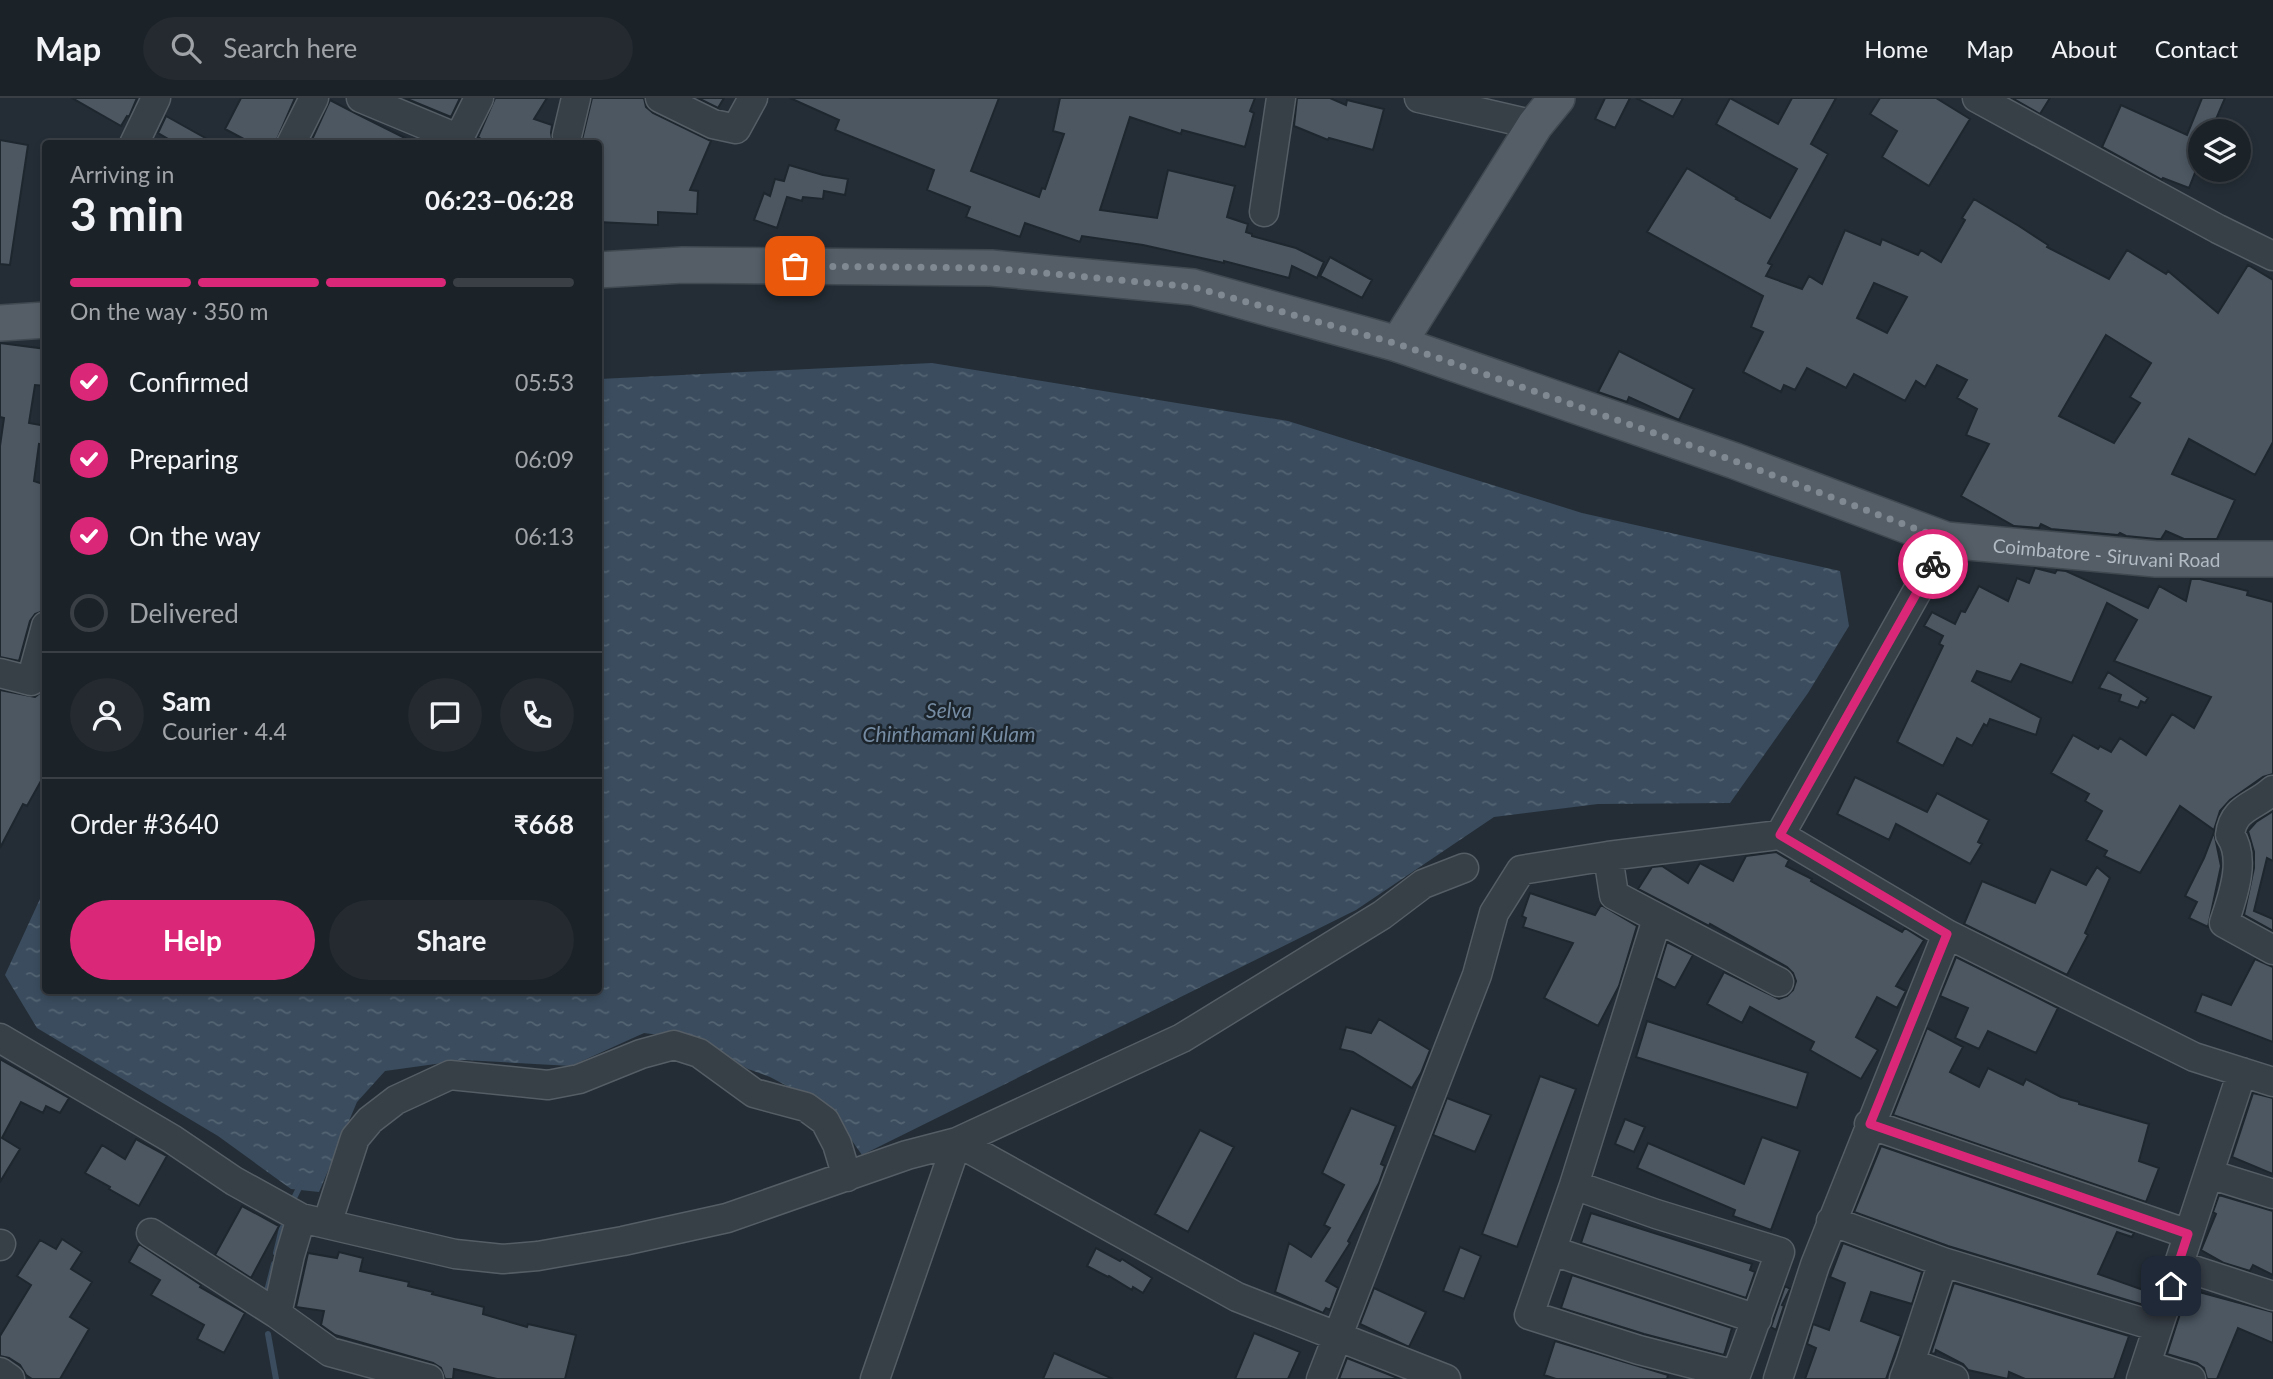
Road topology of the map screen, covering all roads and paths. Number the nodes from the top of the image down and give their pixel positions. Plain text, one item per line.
1 (156, 98) edge
2 (314, 98) edge
3 (361, 98) edge
4 (480, 98) edge
5 (576, 98) edge
6 (660, 98) edge
7 (753, 98) edge
8 (1281, 98) edge
9 (1419, 98) edge
10 (1557, 98) edge
11 (1977, 98) edge
12 (1535, 125) junction
13 (567, 136) dead end
14 (136, 140) edge
15 (293, 140) edge
16 (454, 140) edge
17 (457, 140) edge
18 (1264, 212) dead end
19 (2273, 256) edge
20 (602, 270) edge
21 (42, 320) edge
22 (0, 323) edge
23 (1398, 344) junction
24 (1946, 540) junction
25 (2273, 559) edge
26 (42, 641) edge
27 (0, 673) edge
28 (2273, 790) edge
29 (1780, 835) junction
30 (1608, 856) junction
31 (1464, 868) dead end
32 (1657, 919) junction
33 (1947, 934) junction
34 (2273, 950) edge
35 (1779, 982) dead end
36 (0, 1038) edge
37 (2242, 1072) junction
38 (2273, 1082) edge
39 (1870, 1124) junction
40 (957, 1142) junction
41 (2209, 1174) junction
42 (847, 1177) junction
43 (1574, 1185) junction
44 (2273, 1194) edge
45 (314, 1221) junction
46 (1831, 1222) junction
47 (150, 1233) dead end
48 (2188, 1234) junction
49 (1553, 1251) junction
50 (1780, 1252) junction
51 (1943, 1262) junction
52 (1815, 1265) junction
53 (2178, 1265) junction
54 (2273, 1296) edge
55 (277, 1314) junction
56 (1757, 1319) junction
57 (2158, 1327) junction
58 (1337, 1336) junction
59 (1907, 1371) edge
60 (0, 1372) edge
61 (2144, 1372) edge
62 (1735, 1377) edge
63 (10, 1379) edge
64 (429, 1379) edge
65 (875, 1379) edge
66 (1321, 1379) edge
67 (1446, 1379) edge
68 (1778, 1379) edge
69 (1954, 1379) edge
70 (2192, 1379) edge

1 - 14 street
2 - 15 street
3 - 16 street
4 - 17 street
5 - 13 street
6 - 7 street
8 - 18 street
9 - 12 street
10 - 12 main road
11 - 19 street
12 - 23 main road
20 - 23 main road, Coimbatore - Siruvani Road
21 - 22 main road
23 - 24 main road, Coimbatore - Siruvani Road
24 - 25 main road, Coimbatore - Siruvani Road
24 - 29 street
26 - 27 street
28 - 34 street
29 - 30 street
29 - 33 street
30 - 32 street
30 - 58 street
31 - 40 street
32 - 35 street
32 - 43 street
33 - 37 street
33 - 39 street
36 - 45 street
37 - 38 street
37 - 41 street
39 - 46 street
39 - 48 street
40 - 42 street
40 - 58 street
40 - 65 street
41 - 44 street
41 - 48 street
42 - 45 street
42 - 45 street
43 - 49 street
43 - 50 street
45 - 55 street
46 - 51 street
46 - 52 street
47 - 55 street
48 - 53 street
49 - 56 street
49 - 62 street
50 - 52 street
50 - 56 street
51 - 57 street
51 - 59 street
52 - 68 street
53 - 54 street
53 - 57 street
55 - 64 street
56 - 62 street
57 - 61 street
58 - 66 street
58 - 67 street
59 - 69 street
60 - 63 street
61 - 70 street

